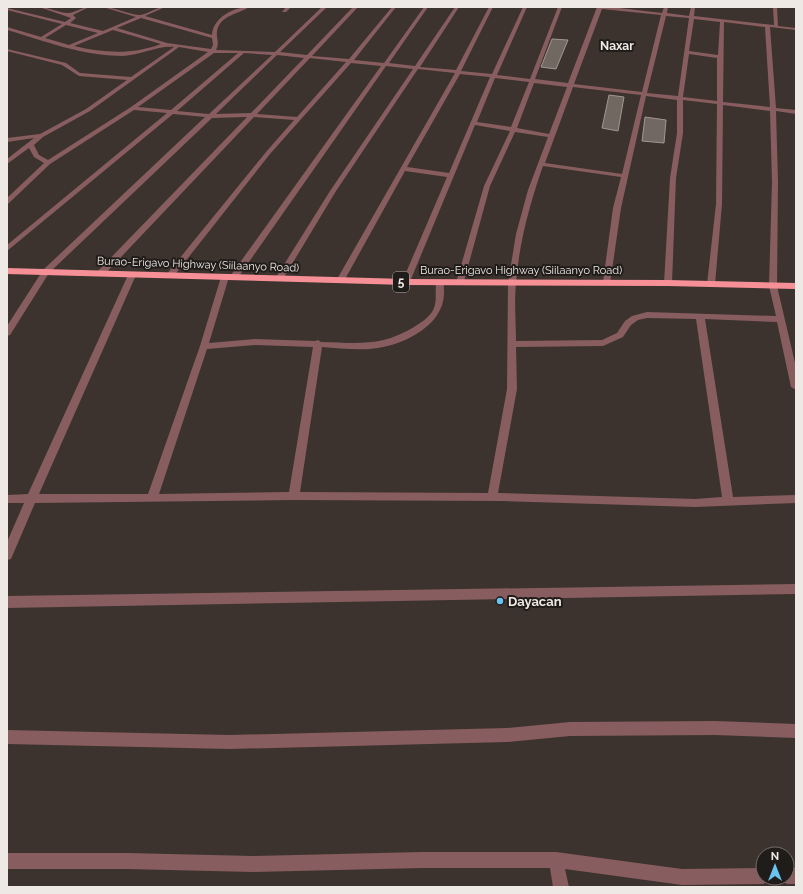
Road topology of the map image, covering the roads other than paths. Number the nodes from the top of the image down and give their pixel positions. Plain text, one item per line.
1 (41, 7) edge
2 (88, 7) edge
3 (105, 7) edge
4 (163, 7) edge
5 (247, 7) edge
6 (289, 7) edge
7 (325, 7) edge
8 (356, 7) edge
9 (394, 7) edge
10 (426, 7) edge
11 (457, 7) edge
12 (491, 7) edge
13 (525, 7) edge
14 (560, 7) edge
15 (600, 7) edge
16 (666, 7) edge
17 (693, 7) edge
18 (775, 7) edge
19 (7, 10) edge
20 (284, 11) dead end
21 (69, 15) junction
22 (665, 15) junction
23 (140, 16) junction
24 (692, 18) junction
25 (722, 21) junction
26 (64, 23) junction
27 (767, 26) junction
28 (776, 27) junction
29 (7, 28) edge
30 (112, 28) junction
31 (796, 29) edge
32 (102, 32) junction
33 (214, 37) junction
34 (42, 38) junction
35 (166, 44) junction
36 (71, 46) junction
37 (178, 46) junction
38 (9, 50) dead end
39 (213, 51) junction
40 (242, 52) junction
41 (686, 52) junction
42 (275, 54) junction
43 (307, 57) junction
44 (720, 57) junction
45 (350, 61) junction
46 (386, 65) junction
47 (416, 68) junction
48 (458, 72) junction
49 (493, 77) junction
50 (133, 79) junction
51 (531, 82) junction
52 (571, 87) junction
53 (643, 94) junction
54 (680, 99) junction
55 (720, 104) junction
56 (133, 108) junction
57 (773, 110) junction
58 (172, 112) junction
59 (796, 112) edge
60 (254, 115) junction
61 (210, 116) junction
62 (298, 119) junction
63 (474, 123) junction
64 (513, 130) junction
65 (41, 136) junction
66 (552, 136) junction
67 (7, 140) edge
68 (30, 144) junction
69 (7, 162) edge
70 (48, 163) junction
71 (541, 164) junction
72 (404, 169) junction
73 (450, 176) junction
74 (625, 176) junction
75 (7, 202) edge
76 (7, 249) edge
77 (7, 271) edge
78 (46, 272) junction
79 (100, 274) junction
80 (132, 275) junction
81 (170, 275) junction
82 (229, 277) junction
83 (279, 279) junction
84 (340, 281) junction
85 (406, 282) junction
86 (607, 282) junction
87 (440, 283) junction
88 (460, 283) junction
89 (512, 283) junction
90 (668, 283) junction
91 (712, 284) junction
92 (773, 286) junction
93 (796, 286) edge
94 (700, 317) junction
95 (780, 319) junction
96 (7, 333) edge
97 (318, 344) junction
98 (513, 344) junction
99 (204, 346) junction
100 (796, 387) edge
101 (294, 496) junction
102 (492, 497) junction
103 (152, 498) junction
104 (7, 499) edge
105 (32, 499) junction
106 (796, 499) edge
107 (728, 502) junction
108 (7, 555) edge
109 (796, 589) edge
110 (7, 602) edge
111 (796, 731) edge
112 (7, 737) edge
113 (556, 860) junction
114 (7, 861) edge
115 (755, 876) edge
116 (561, 887) edge

1 - 21 street
2 - 21 street
3 - 23 street
4 - 23 street
5 - 33 street
6 - 20 street
7 - 42 street
8 - 43 street
9 - 45 street
10 - 46 street
11 - 47 street
12 - 48 street
13 - 49 street
14 - 51 street
15 - 22 street
15 - 52 street
16 - 22 street
17 - 24 street
18 - 28 street
19 - 26 street
21 - 26 street
22 - 24 street
22 - 53 street
23 - 30 street
23 - 33 street
24 - 25 street
24 - 41 street
25 - 27 street
25 - 44 street
26 - 32 street
26 - 34 street
27 - 28 street
27 - 57 street
28 - 31 street
29 - 34 street
30 - 32 street
30 - 35 street
32 - 36 street
33 - 39 street
34 - 36 street
35 - 36 street
35 - 37 street
37 - 39 street
37 - 50 street
38 - 50 street
39 - 40 street
39 - 56 street
40 - 42 street
40 - 58 street
41 - 44 street
41 - 54 street
42 - 43 street
42 - 61 street
43 - 45 street
43 - 60 street
44 - 55 street
45 - 46 street
45 - 62 street
46 - 47 street
46 - 82 street
47 - 48 street
47 - 83 street
48 - 49 street
48 - 72 street
49 - 51 street
49 - 63 street
50 - 65 street
51 - 52 street
51 - 64 street
52 - 53 street
52 - 66 street
53 - 54 street
53 - 74 street
54 - 55 street
54 - 90 street
55 - 57 street
55 - 91 street
56 - 58 street
56 - 70 street
57 - 59 street
57 - 92 street
58 - 61 street
58 - 76 street
60 - 61 street
60 - 62 street
60 - 79 street
61 - 78 street
62 - 81 street
63 - 64 street
63 - 73 street
64 - 66 street
64 - 88 street
65 - 67 street
65 - 68 street
66 - 71 street
68 - 69 street
68 - 70 street
70 - 75 street
71 - 74 street
71 - 89 street
72 - 73 street
72 - 84 street
73 - 85 street
74 - 86 street
77 - 78 highway, Burao-Erigavo Highway (Siilaanyo Road) / 5
78 - 79 highway, Burao-Erigavo Highway (Siilaanyo Road) / 5
78 - 96 street
79 - 80 highway, Burao-Erigavo Highway (Siilaanyo Road) / 5
80 - 81 highway, Burao-Erigavo Highway (Siilaanyo Road) / 5
80 - 105 street
81 - 82 highway, Burao-Erigavo Highway (Siilaanyo Road) / 5
82 - 83 highway, Burao-Erigavo Highway (Siilaanyo Road) / 5
82 - 99 street
83 - 84 highway, Burao-Erigavo Highway (Siilaanyo Road) / 5
84 - 85 highway, Burao-Erigavo Highway (Siilaanyo Road) / 5
85 - 87 highway, Burao-Erigavo Highway (Siilaanyo Road) / 5
86 - 89 highway, Burao-Erigavo Highway (Siilaanyo Road) / 5
86 - 90 highway, Burao-Erigavo Highway (Siilaanyo Road) / 5
87 - 88 highway, Burao-Erigavo Highway (Siilaanyo Road) / 5
87 - 97 street
88 - 89 highway, Burao-Erigavo Highway (Siilaanyo Road) / 5
89 - 98 street
90 - 91 highway, Burao-Erigavo Highway (Siilaanyo Road) / 5
91 - 92 highway, Burao-Erigavo Highway (Siilaanyo Road) / 5
92 - 93 highway, Burao-Erigavo Highway (Siilaanyo Road) / 5
92 - 95 street
94 - 95 street
94 - 98 street
94 - 107 street
95 - 100 street
97 - 99 street
97 - 101 street
98 - 102 street
99 - 103 street
101 - 102 street
101 - 103 street
102 - 107 street
103 - 105 street
104 - 105 street
105 - 108 street
106 - 107 street
109 - 110 street
111 - 112 street
113 - 114 street
113 - 115 street
113 - 116 street

